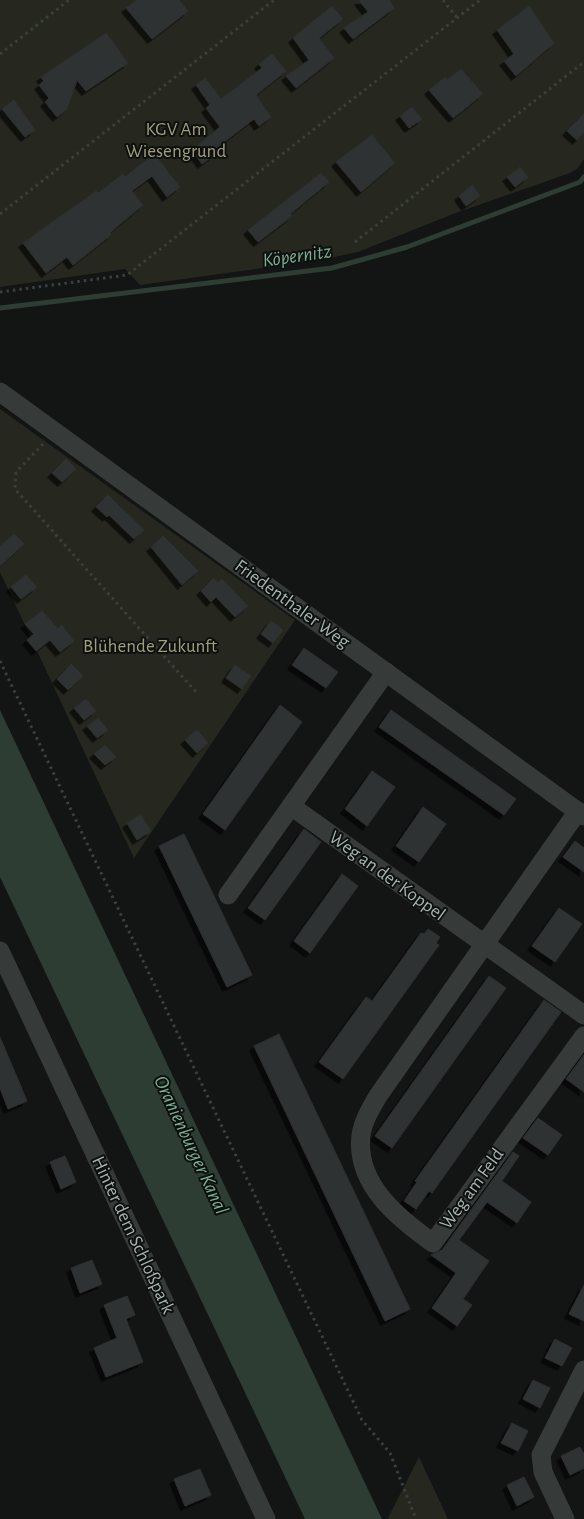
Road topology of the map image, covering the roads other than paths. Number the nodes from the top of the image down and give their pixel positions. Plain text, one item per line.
1 (0, 392) edge
2 (386, 672) junction
3 (291, 806) junction
4 (581, 814) edge
5 (228, 894) dead end
6 (484, 945) junction
7 (0, 950) edge
8 (584, 1015) edge
9 (584, 1036) edge
10 (584, 1370) edge
11 (266, 1519) edge
12 (565, 1519) edge

1 - 2 street, Friedenthaler Weg
2 - 3 street
2 - 4 street, Friedenthaler Weg
3 - 5 street
3 - 6 street, Weg an der Koppel
4 - 6 street, Weg am Feld
6 - 8 street
6 - 9 street, Weg am Feld
7 - 11 street, Hinter dem Schloßpark
10 - 12 street

